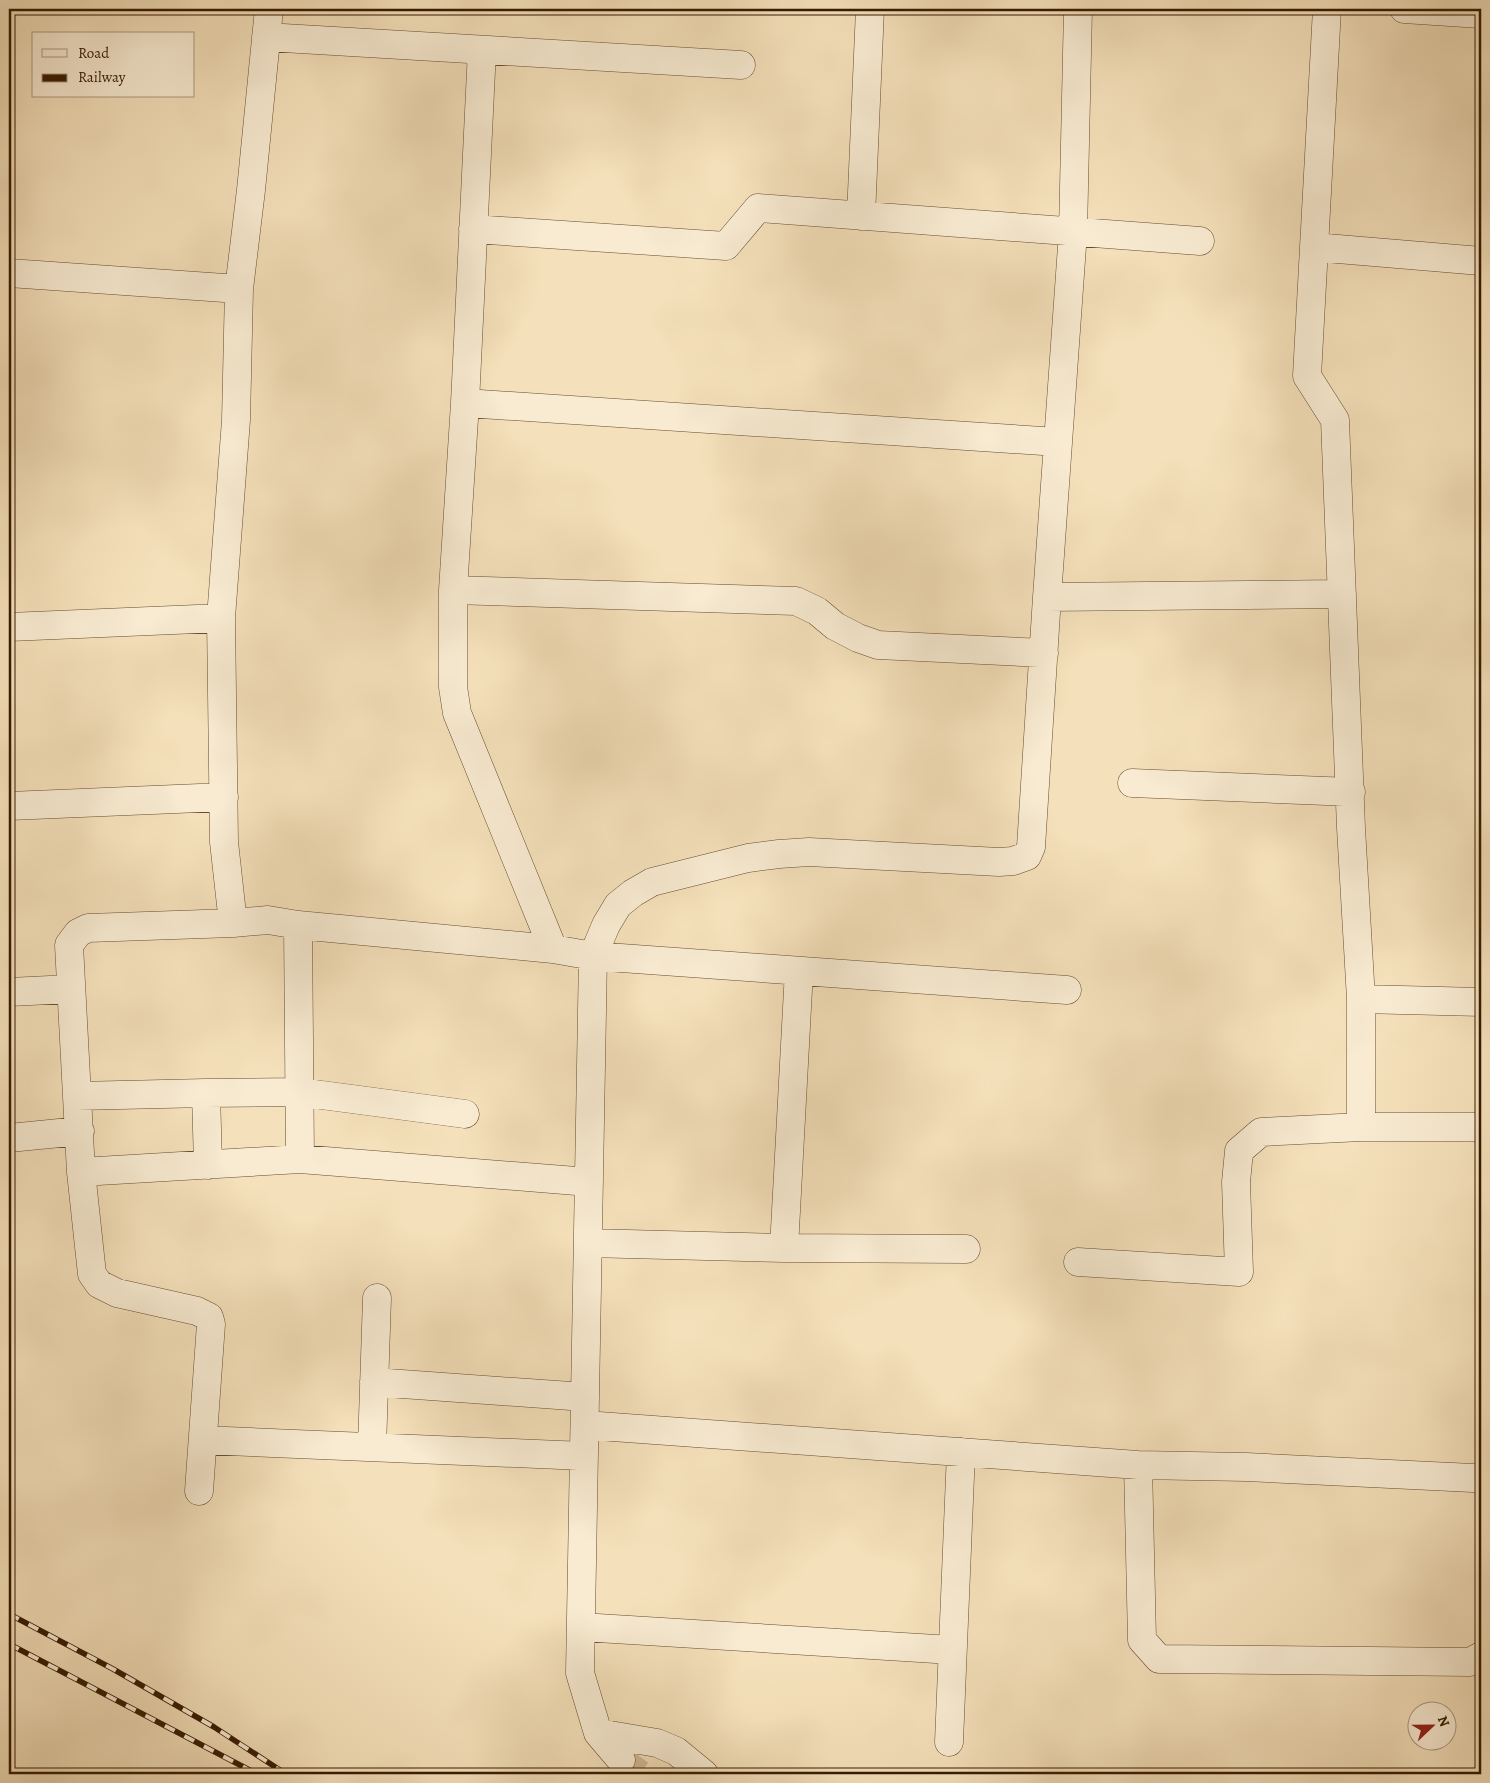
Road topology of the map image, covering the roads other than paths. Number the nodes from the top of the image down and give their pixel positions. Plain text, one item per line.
1 (269, 9) edge
2 (870, 9) edge
3 (1078, 9) edge
4 (1327, 9) edge
5 (1404, 9) edge
6 (1481, 14) edge
7 (266, 37) junction
8 (482, 50) junction
9 (741, 65) dead end
10 (861, 216) junction
11 (473, 229) junction
12 (1072, 232) junction
13 (1200, 241) dead end
14 (1314, 246) junction
15 (1481, 261) edge
16 (9, 273) edge
17 (239, 289) junction
18 (464, 404) junction
19 (1058, 442) junction
20 (453, 590) junction
21 (1342, 594) junction
22 (1047, 596) junction
23 (220, 618) junction
24 (9, 627) edge
25 (1044, 653) junction
26 (1132, 783) dead end
27 (1350, 792) junction
28 (224, 797) junction
29 (9, 806) edge
30 (233, 923) junction
31 (298, 925) junction
32 (553, 949) junction
33 (593, 956) junction
34 (799, 971) junction
35 (71, 989) junction
36 (1067, 990) dead end
37 (9, 992) edge
38 (1361, 1000) junction
39 (1481, 1002) edge
40 (299, 1092) junction
41 (206, 1093) junction
42 (77, 1096) junction
43 (465, 1114) dead end
44 (1361, 1127) junction
45 (1481, 1127) edge
46 (80, 1131) junction
47 (9, 1138) edge
48 (300, 1159) junction
49 (208, 1164) junction
50 (82, 1172) junction
51 (589, 1182) junction
52 (588, 1242) junction
53 (784, 1248) junction
54 (966, 1249) dead end
55 (1078, 1262) dead end
56 (377, 1298) dead end
57 (374, 1382) junction
58 (585, 1397) junction
59 (585, 1425) junction
60 (203, 1440) junction
61 (372, 1447) junction
62 (961, 1452) junction
63 (584, 1456) junction
64 (1138, 1465) junction
65 (1481, 1480) edge
66 (200, 1491) dead end
67 (581, 1627) junction
68 (952, 1650) junction
69 (1481, 1656) edge
70 (598, 1733) junction
71 (949, 1742) dead end
72 (621, 1760) tunnel mouth
73 (704, 1774) edge

1 - 7 street
2 - 10 street
3 - 12 street
4 - 14 street
5 - 6 street
7 - 8 street
7 - 17 street
8 - 9 street
8 - 11 street
10 - 11 street
10 - 12 street
11 - 18 street
12 - 13 street
12 - 19 street
14 - 15 street
14 - 21 street
16 - 17 street
17 - 23 street
18 - 19 street
18 - 20 street
19 - 22 street
20 - 25 street
20 - 32 street
21 - 22 street
21 - 27 street
22 - 25 street
23 - 24 street
23 - 28 street
25 - 33 street
26 - 27 street
27 - 38 street
28 - 29 street
28 - 30 street
30 - 31 street
30 - 35 street
31 - 32 street
31 - 40 street
32 - 33 street
33 - 34 street
33 - 51 street
34 - 36 street
34 - 53 street
35 - 37 street
35 - 42 street
38 - 39 street
38 - 44 street
40 - 41 street
40 - 43 street
40 - 48 street
41 - 42 street
41 - 49 street
42 - 46 street
44 - 45 street
44 - 55 street
46 - 47 street
46 - 50 street
48 - 49 street
48 - 51 street
49 - 50 street
50 - 60 street
51 - 52 street
52 - 53 street
52 - 58 street
53 - 54 street
56 - 57 street
57 - 58 street
57 - 61 street
58 - 59 street
59 - 62 street
59 - 63 street
60 - 61 street
60 - 66 street
61 - 63 street
62 - 64 street
62 - 68 street
63 - 67 street
64 - 65 street
64 - 69 street
67 - 68 street
67 - 70 street
68 - 71 street
70 - 72 street
70 - 73 street

